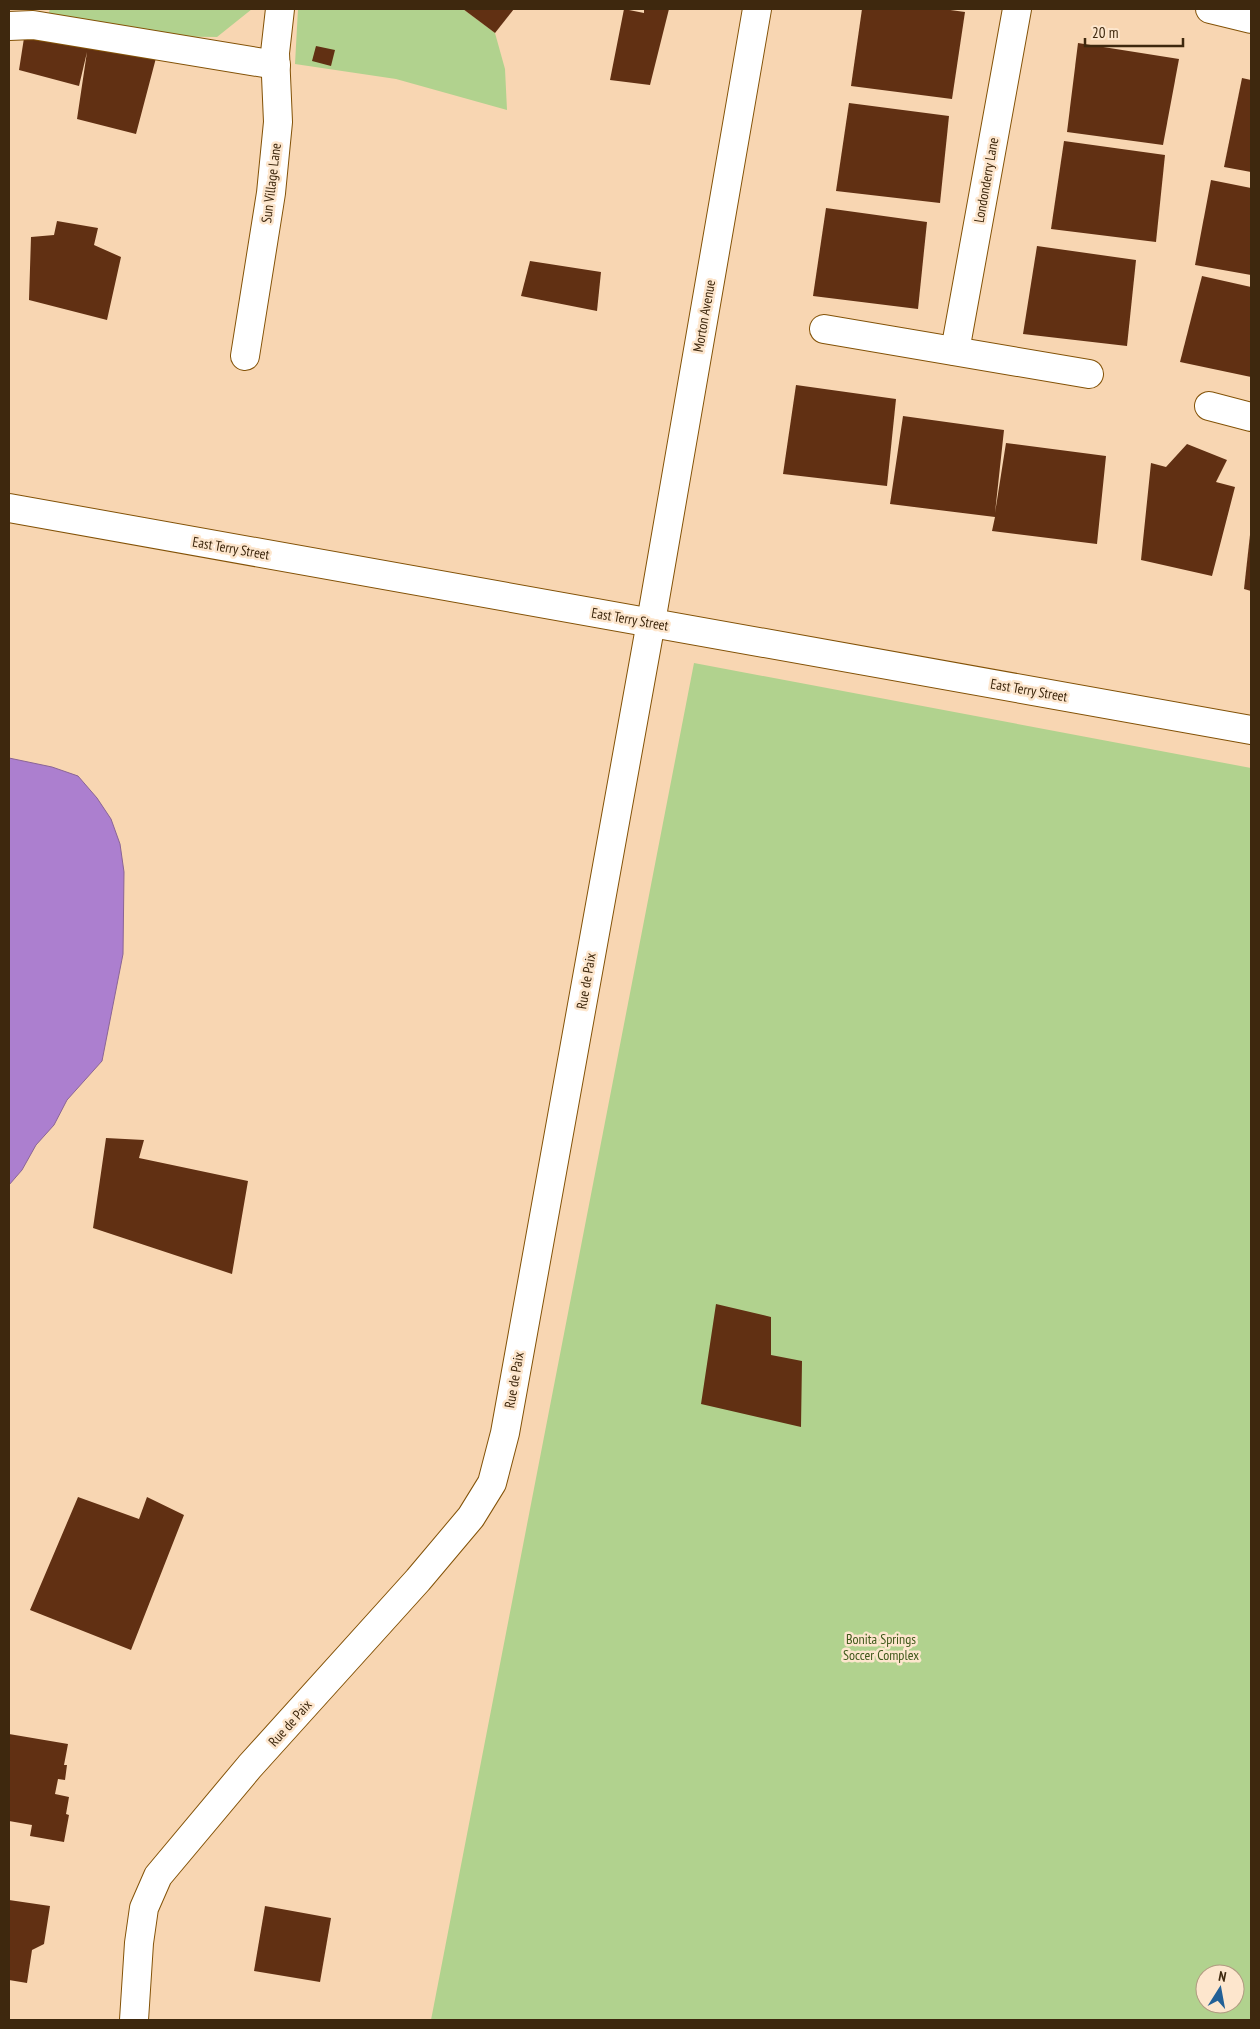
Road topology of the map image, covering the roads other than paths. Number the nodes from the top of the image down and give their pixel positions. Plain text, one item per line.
1 (280, 9) edge
2 (757, 9) edge
3 (1017, 9) edge
4 (9, 26) edge
5 (276, 66) junction
6 (824, 329) dead end
7 (954, 351) junction
8 (245, 356) dead end
9 (1089, 374) dead end
10 (1210, 406) dead end
11 (1251, 417) edge
12 (9, 508) edge
13 (650, 622) junction
14 (1251, 730) edge
15 (134, 2020) edge

1 - 5 street, Sun Village Lane
2 - 13 street, Morton Avenue
3 - 7 street, Londonderry Lane
4 - 5 street
5 - 8 street, Sun Village Lane
6 - 7 street
7 - 9 street
10 - 11 street
12 - 13 street, East Terry Street
13 - 14 street, East Terry Street
13 - 15 street, Rue de Paix

